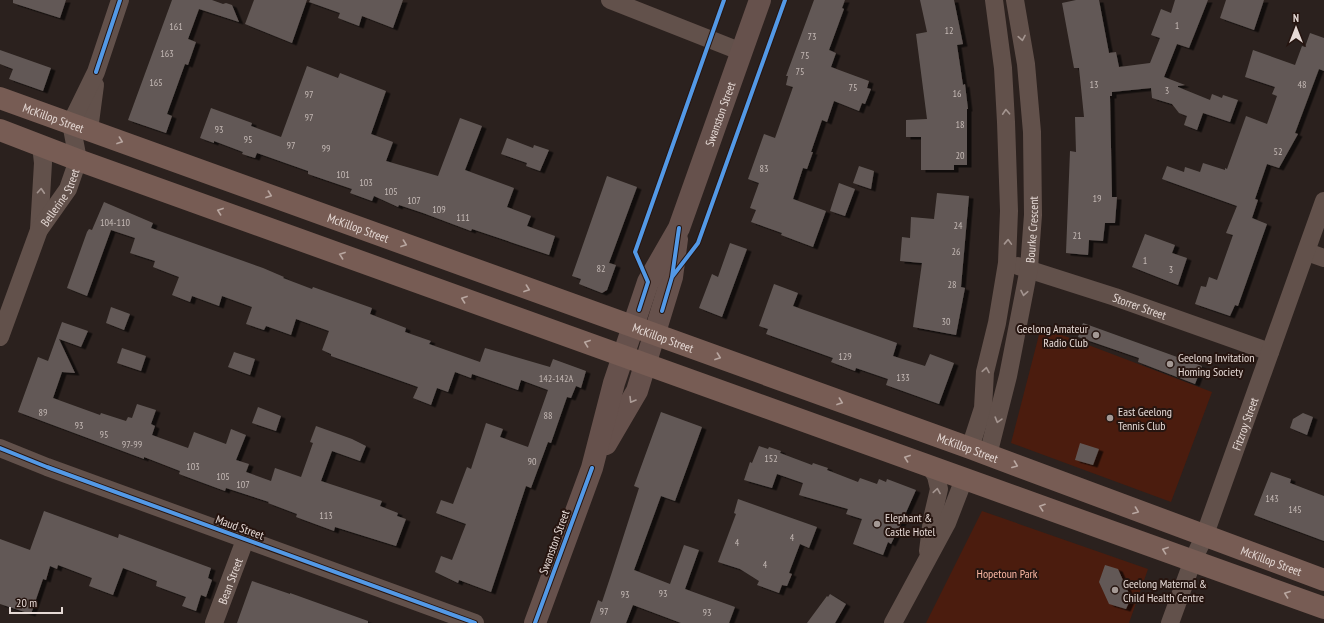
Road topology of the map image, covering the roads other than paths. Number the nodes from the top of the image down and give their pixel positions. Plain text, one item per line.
1 (120, 0) edge
2 (610, 0) edge
3 (760, 0) edge
4 (994, 0) edge
5 (1015, 0) edge
6 (742, 52) junction
7 (0, 98) edge
8 (80, 127) junction
9 (0, 130) edge
10 (41, 145) junction
11 (78, 160) junction
12 (1007, 182) junction
13 (1032, 183) junction
14 (1324, 201) edge
15 (679, 228) junction
16 (39, 230) junction
17 (1307, 252) junction
18 (1324, 258) edge
19 (1007, 263) junction
20 (1029, 268) junction
21 (633, 327) junction
22 (655, 334) junction
23 (0, 337) edge
24 (1270, 352) junction
25 (623, 356) junction
26 (645, 364) junction
27 (934, 436) junction
28 (0, 448) edge
29 (979, 452) junction
30 (930, 466) junction
31 (592, 468) junction
32 (964, 479) junction
33 (1204, 537) junction
34 (245, 540) junction
35 (927, 558) junction
36 (1193, 560) junction
37 (1324, 580) edge
38 (1324, 608) edge
39 (214, 623) edge
40 (474, 623) edge
41 (535, 623) edge
42 (893, 623) edge
43 (1170, 623) edge

1 - 8 street
2 - 6 street
3 - 6 street, Swanston Street
12 -> 4 street, Bourke Crescent
5 -> 13 street, Bourke Crescent
6 - 15 street, Swanston Street
7 - 8 highway, McKillop Street
8 - 11 street, Bellerine Street
8 -> 21 highway, McKillop Street
9 - 10 highway
10 - 11 highway
16 -> 10 street, Bellerine Street
11 - 16 street, Bellerine Street
25 -> 11 highway
12 - 13 street
19 -> 12 street, Bourke Crescent
13 - 20 street, Bourke Crescent
14 - 17 street, Fitzroy Street
15 - 21 street, Swanston Street
15 - 22 street, Swanston Street
16 - 23 street, Bellerine Street
17 - 18 street
17 - 24 street, Fitzroy Street
19 - 20 street, Storrer Street
29 -> 19 street, Bourke Crescent
20 - 24 street, Storrer Street
20 -> 29 street, Bourke Crescent
21 - 22 highway, McKillop Street
21 - 25 street, Swanston Street
22 - 26 street, Swanston Street
22 -> 27 highway, McKillop Street
24 - 33 street, Fitzroy Street
25 - 26 highway
25 - 31 street, Swanston Street
30 -> 26 highway
26 -> 31 street, Swanston Street
27 - 29 highway, McKillop Street
27 - 32 highway
28 - 34 street, Maud Street
29 -> 33 highway, McKillop Street
30 - 32 highway
35 -> 30 street
31 - 41 street, Swanston Street
32 - 35 street
36 -> 32 highway
33 - 36 street, Fitzroy Street
33 - 37 highway, McKillop Street
34 - 39 street, Bean Street
34 - 40 street, Maud Street
35 - 42 street
38 -> 36 highway
36 - 43 street, Fitzroy Street

